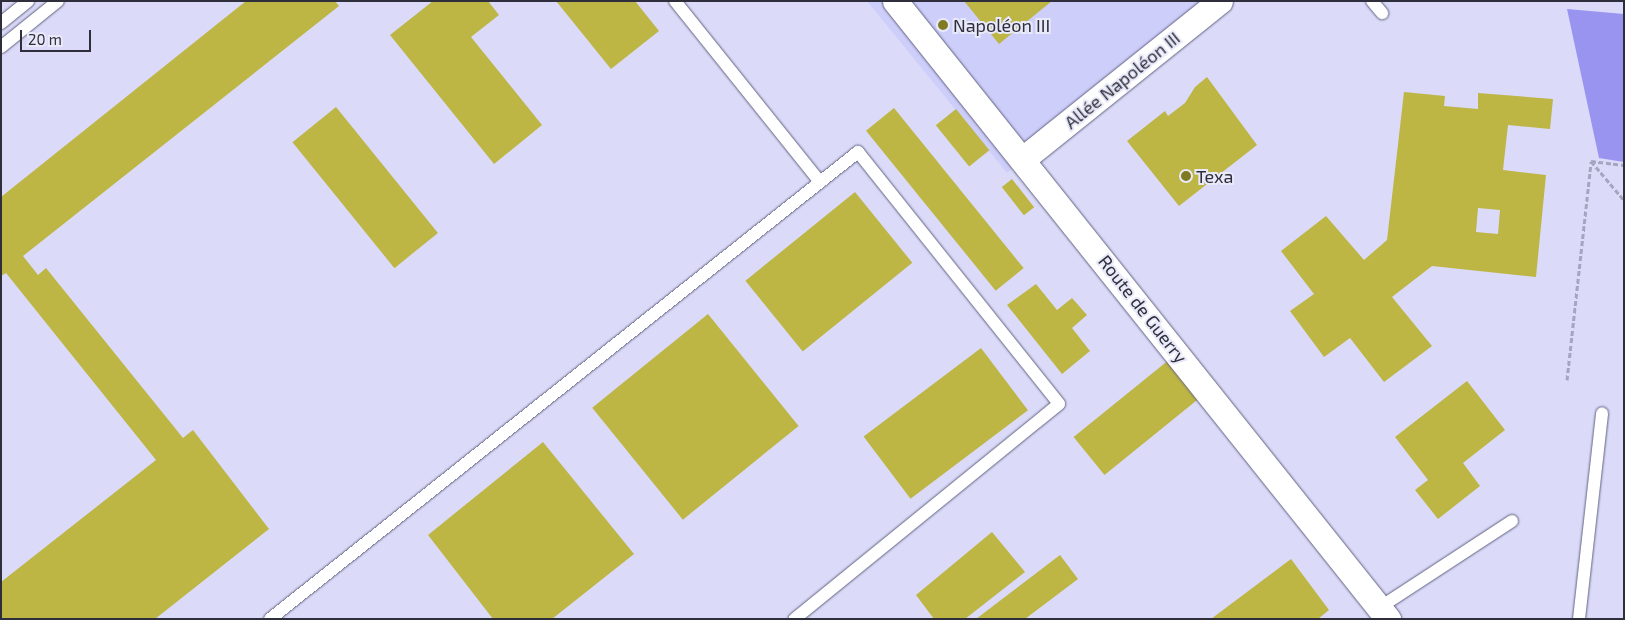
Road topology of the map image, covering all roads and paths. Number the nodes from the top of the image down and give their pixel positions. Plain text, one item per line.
1 (28, 1) edge
2 (58, 1) edge
3 (676, 1) edge
4 (895, 1) edge
5 (1220, 1) edge
6 (1372, 1) edge
7 (1382, 13) dead end
8 (1, 23) edge
9 (1, 47) edge
10 (1024, 158) junction
11 (1591, 161) junction
12 (1624, 165) edge
13 (820, 182) junction
14 (1624, 200) edge
15 (1567, 380) dead end
16 (1602, 413) dead end
17 (1512, 521) dead end
18 (1384, 613) edge
19 (270, 619) edge
20 (794, 619) edge
21 (1579, 619) edge

1 - 8 lane
2 - 9 lane
3 - 13 lane
4 - 10 street, Route de Guerry
5 - 10 street, Allée Napoléon III
6 - 7 lane
10 - 18 street, Route de Guerry
11 - 12 path
11 - 14 path
11 - 15 path
13 - 19 lane
13 - 20 lane
16 - 21 lane
17 - 18 lane

